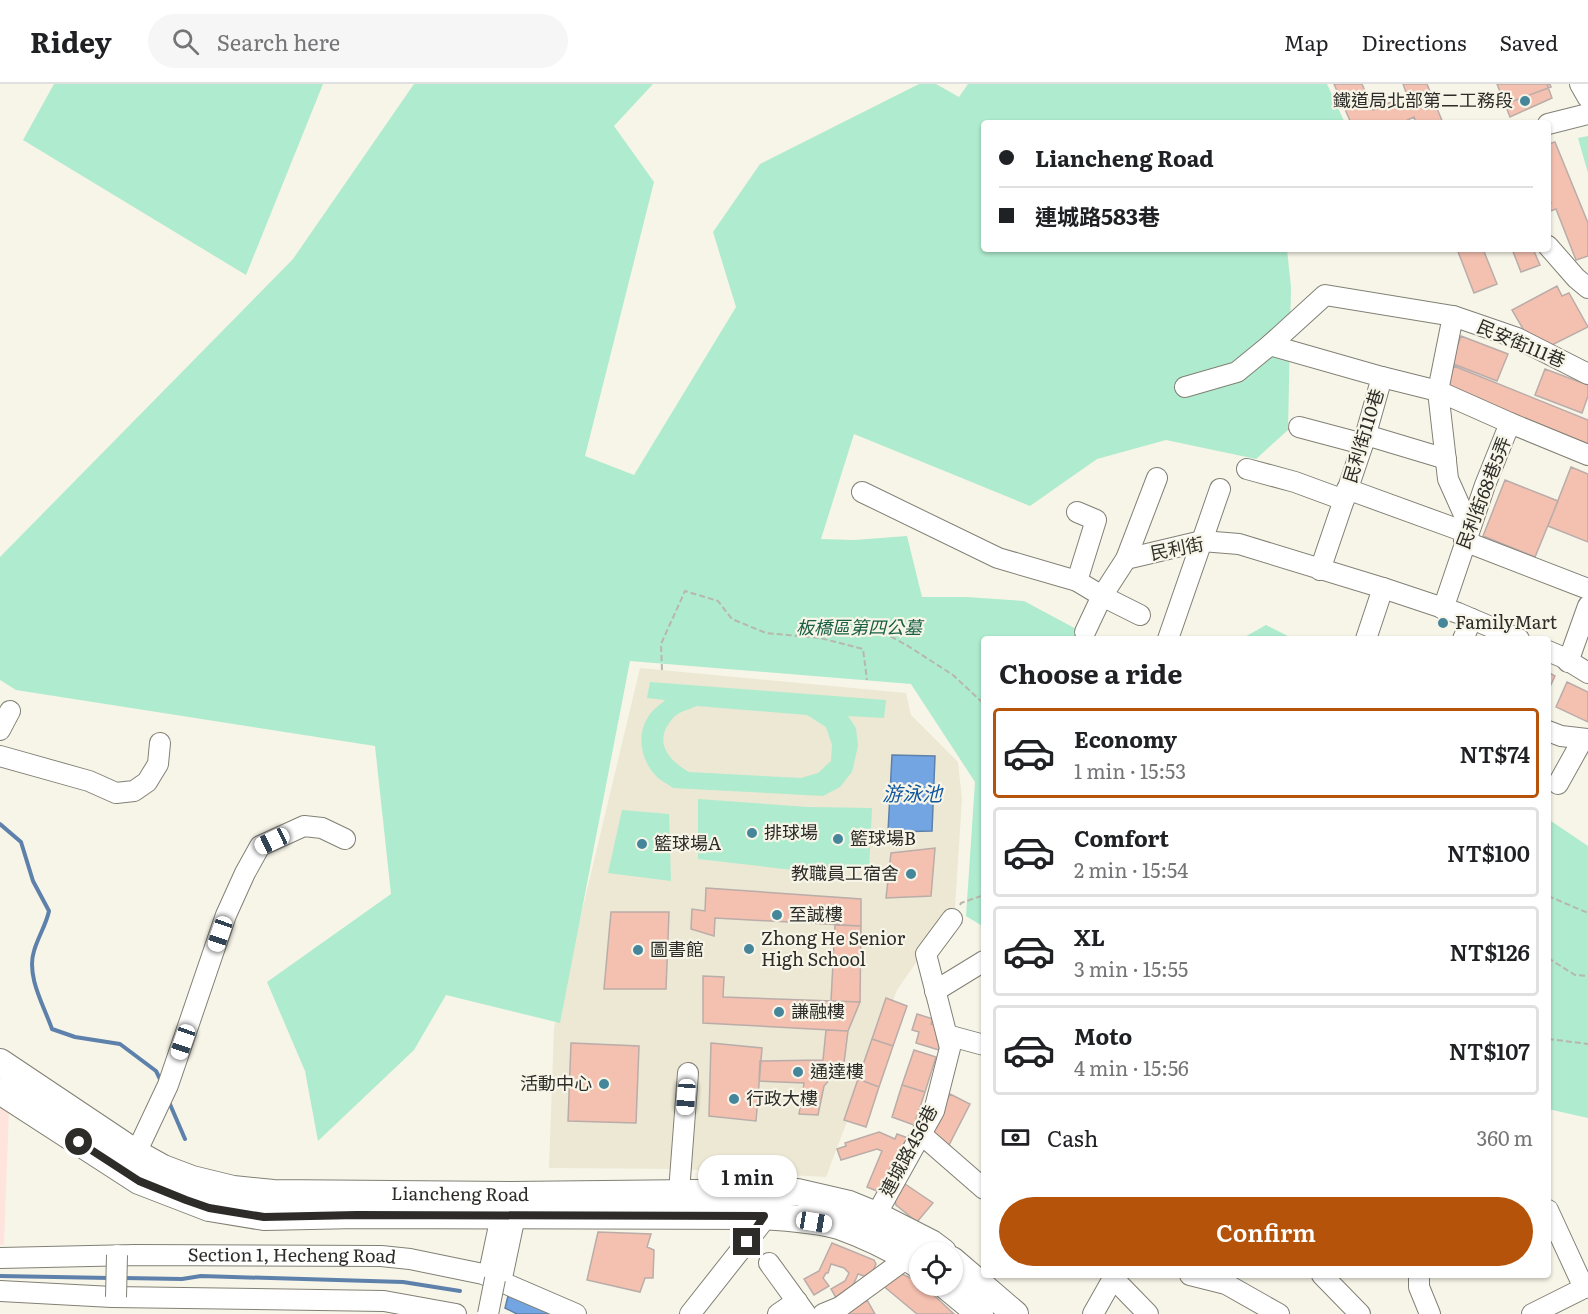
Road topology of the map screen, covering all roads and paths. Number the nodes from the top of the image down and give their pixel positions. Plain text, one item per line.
1 (1580, 84) edge
2 (1588, 98) edge
3 (1588, 114) edge
4 (1551, 123) edge
5 (1551, 249) edge
6 (1588, 288) edge
7 (1453, 316) junction
8 (1270, 345) junction
9 (1588, 374) edge
10 (1382, 377) junction
11 (1185, 387) dead end
12 (1438, 391) junction
13 (1510, 423) junction
14 (1299, 427) dead end
15 (1364, 440) junction
16 (1588, 455) edge
17 (1446, 459) junction
18 (1247, 469) dead end
19 (1157, 478) dead end
20 (1220, 489) dead end
21 (862, 492) dead end
22 (1345, 494) junction
23 (1077, 512) dead end
24 (1468, 532) junction
25 (1202, 541) junction
26 (1126, 559) junction
27 (1320, 570) junction
28 (1077, 581) junction
29 (1383, 588) junction
30 (1588, 589) edge
31 (1102, 596) junction
32 (1588, 606) edge
33 (1443, 609) junction
34 (1140, 615) dead end
35 (1472, 619) junction
36 (875, 628) dead end
37 (1086, 632) dead end
38 (1169, 636) edge
39 (1366, 636) edge
40 (1464, 636) edge
41 (1512, 636) edge
42 (1551, 652) edge
43 (1568, 662) junction
44 (662, 670) dead end
45 (1588, 673) edge
46 (867, 680) dead end
47 (981, 701) edge
48 (10, 711) dead end
49 (0, 730) edge
50 (1551, 732) edge
51 (1585, 739) edge
52 (160, 743) dead end
53 (0, 756) edge
54 (1558, 784) dead end
55 (345, 839) dead end
56 (981, 896) edge
57 (1551, 897) edge
58 (1588, 913) edge
59 (952, 919) joint
60 (1551, 960) edge
61 (981, 963) edge
62 (1588, 976) edge
63 (935, 991) junction
64 (947, 1035) junction
65 (1551, 1039) edge
66 (981, 1044) edge
67 (1588, 1044) edge
68 (0, 1062) edge
69 (688, 1073) dead end
70 (0, 1091) edge
71 (922, 1135) junction
72 (136, 1153) junction
73 (981, 1187) edge
74 (678, 1204) junction
75 (509, 1209) junction
76 (876, 1215) junction
77 (764, 1216) junction
78 (1551, 1216) edge
79 (929, 1242) edge
80 (117, 1255) junction
81 (0, 1258) edge
82 (909, 1260) edge
83 (769, 1263) dead end
84 (909, 1264) edge
85 (963, 1269) edge
86 (1113, 1278) edge
87 (1116, 1278) edge
88 (1202, 1278) edge
89 (1325, 1278) edge
90 (1419, 1278) edge
91 (495, 1279) junction
92 (1586, 1287) edge
93 (0, 1291) edge
94 (958, 1296) edge
95 (116, 1297) junction
96 (802, 1308) edge
97 (1537, 1313) edge
98 (456, 1314) edge
99 (488, 1314) edge
100 (576, 1314) edge
101 (690, 1314) edge
102 (778, 1314) edge
103 (823, 1314) edge
104 (980, 1314) edge
105 (1015, 1314) edge
106 (1093, 1314) edge
107 (1148, 1314) edge
108 (1279, 1314) edge
109 (1359, 1314) edge
110 (1430, 1314) edge

1 - 2 street
3 - 4 street
5 - 6 street
7 - 8 street, 民安街111巷
7 - 9 street, 民安街111巷
7 - 12 street
8 - 10 street, 民利街110巷
8 - 11 street
10 - 12 street
10 - 15 street, 民利街110巷
12 - 13 street
12 - 17 street
13 - 16 street, 民利街68巷5弄
13 - 24 street, 民利街68巷5弄
14 - 15 street
15 - 17 street
15 - 22 street, 民利街110巷
17 - 24 street
18 - 22 street
19 - 26 street
20 - 25 street
21 - 28 street
22 - 24 street
22 - 27 street, 民利街110巷
23 - 28 street
24 - 30 street
24 - 33 street, 民利街68巷5弄
25 - 26 street, 民利街
25 - 27 street, 民利街
25 - 38 street
26 - 31 street, 民利街
27 - 29 street, 民利街
28 - 31 street
29 - 33 street, 民利街
29 - 39 street
31 - 34 street
31 - 37 street, 民利街
32 - 43 street
33 - 35 street, 民利街
35 - 40 street
35 - 41 street, 民利街
36 - 47 path
42 - 43 street
43 - 45 street
44 - 46 path
48 - 49 street
50 - 51 street
51 - 54 street
52 - 53 street
55 - 72 street
56 - 59 path
57 - 58 path
59 - 63 street, 連城路456巷
60 - 62 path
61 - 63 street
63 - 64 street, 連城路456巷
64 - 66 street
64 - 71 street, 連城路456巷
65 - 67 path
68 - 72 main road, Liancheng Road
69 - 74 street
70 - 75 main road, Liancheng Road
71 - 73 street
71 - 76 street, 連城路456巷
72 - 75 main road, Liancheng Road
74 - 75 main road, Liancheng Road
74 - 76 main road, Liancheng Road
74 - 77 main road, Liancheng Road
75 - 91 street
76 - 79 main road, Liancheng Road
77 - 82 main road, Liancheng Road
77 - 101 street
78 - 92 street
80 - 81 street, Section 1, Hecheng Road
80 - 91 street, Section 1, Hecheng Road
80 - 95 street, bridge
83 - 96 street
84 - 103 street
85 - 105 main road
86 - 106 street
87 - 107 street
88 - 108 street
89 - 109 street
90 - 110 street
91 - 99 street, bridge
91 - 100 street, Section 1, Hecheng Road
92 - 97 street
93 - 95 street
94 - 104 main road
95 - 98 street
96 - 102 street

